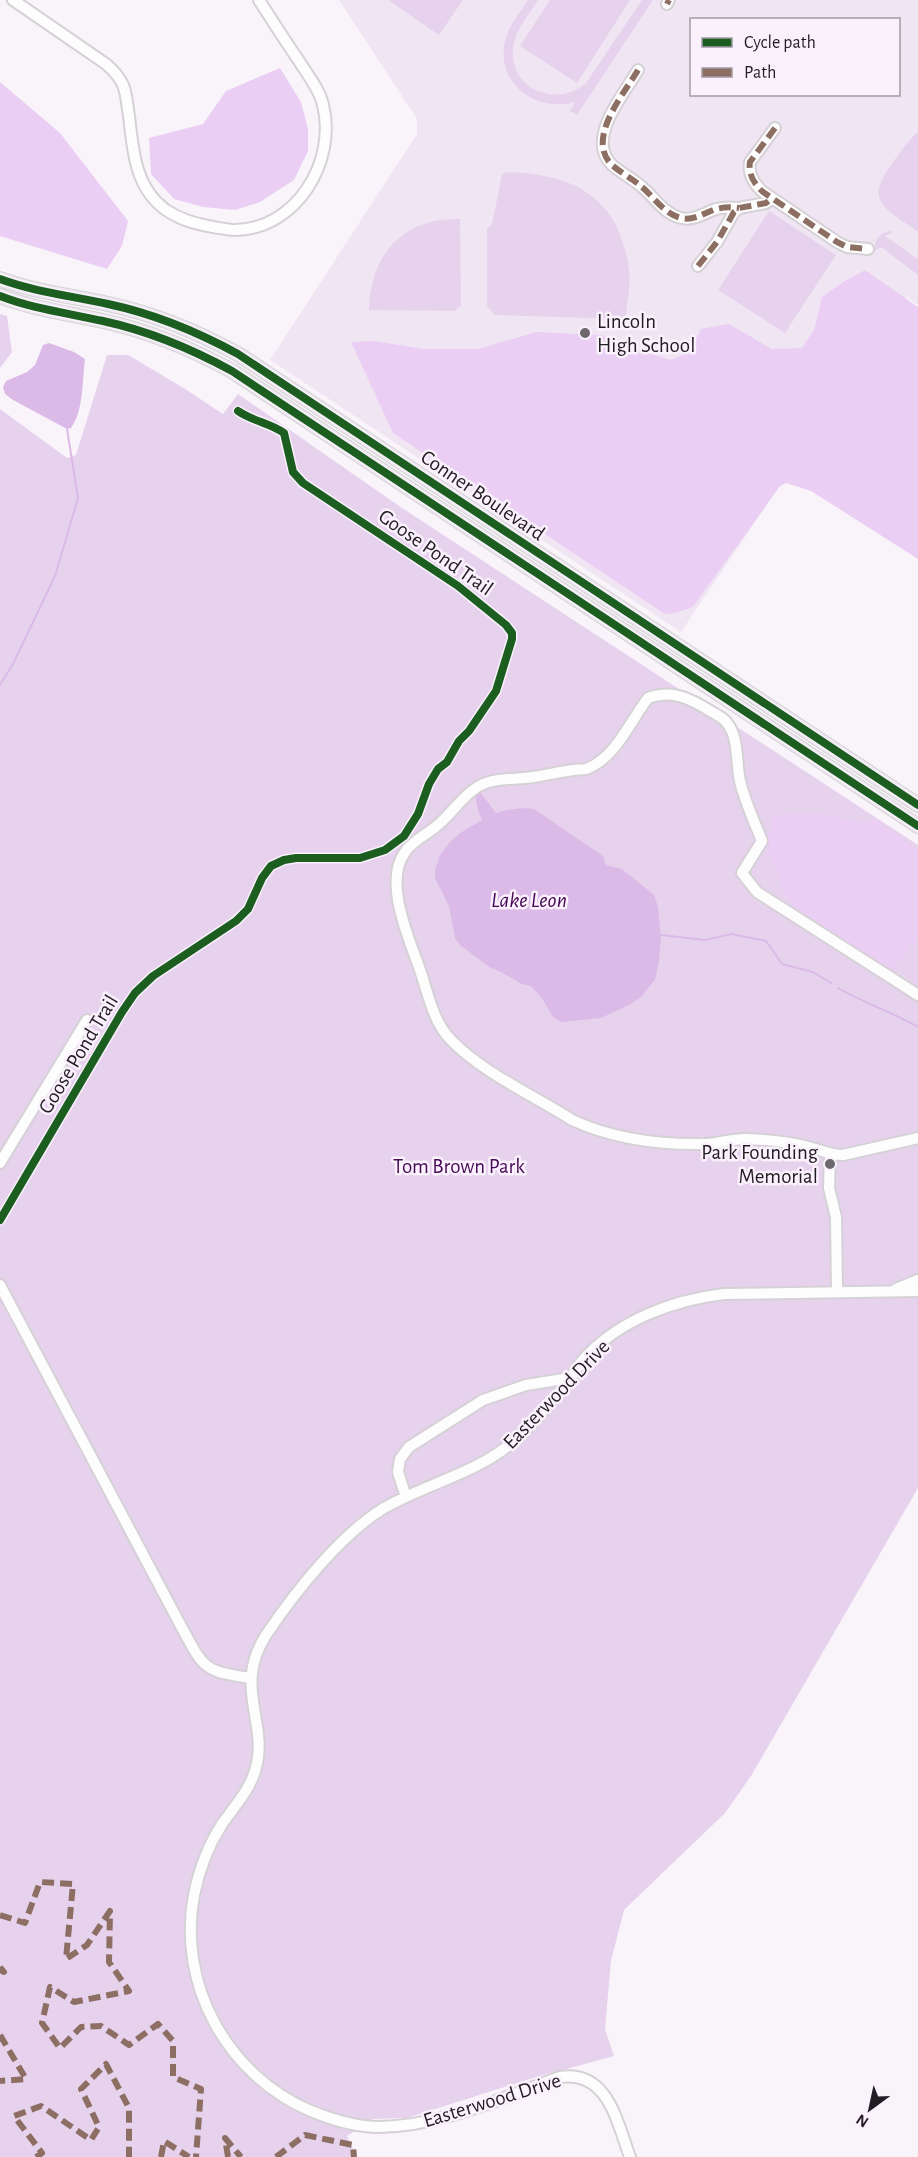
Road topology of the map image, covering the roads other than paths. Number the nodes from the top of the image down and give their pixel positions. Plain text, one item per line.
1 (13, 0) edge
2 (259, 0) edge
3 (638, 70) dead end
4 (775, 128) dead end
5 (772, 198) junction
6 (739, 208) junction
7 (868, 249) dead end
8 (698, 266) dead end
9 (0, 279) edge
10 (0, 296) edge
11 (268, 374) junction
12 (259, 389) junction
13 (852, 762) junction
14 (843, 776) junction
15 (918, 806) edge
16 (918, 826) edge
17 (918, 995) edge
18 (87, 1020) dead end
19 (918, 1138) edge
20 (830, 1155) junction
21 (0, 1163) edge
22 (918, 1280) edge
23 (0, 1285) edge
24 (892, 1290) junction
25 (918, 1291) edge
26 (837, 1292) junction
27 (570, 1378) junction
28 (406, 1497) junction
29 (250, 1678) junction
30 (630, 2157) edge

1 - 2 street
3 - 6 street
4 - 5 street
5 - 6 street
5 - 7 street
6 - 8 street
9 - 11 main road, Conner Boulevard
10 - 12 main road, Conner Boulevard
11 - 12 main road
11 - 13 main road, Conner Boulevard
12 - 14 main road, Conner Boulevard
13 - 14 main road
13 - 15 main road, Conner Boulevard
14 - 16 main road, Conner Boulevard
17 - 20 street
18 - 21 street
19 - 20 street
20 - 26 street
22 - 24 street, Easterwood Drive
23 - 29 street
24 - 25 street, Easterwood Drive
24 - 26 street, Easterwood Drive
26 - 27 street, Easterwood Drive
27 - 28 street, Easterwood Drive
27 - 28 street
28 - 29 street, Easterwood Drive
29 - 30 street, Easterwood Drive

